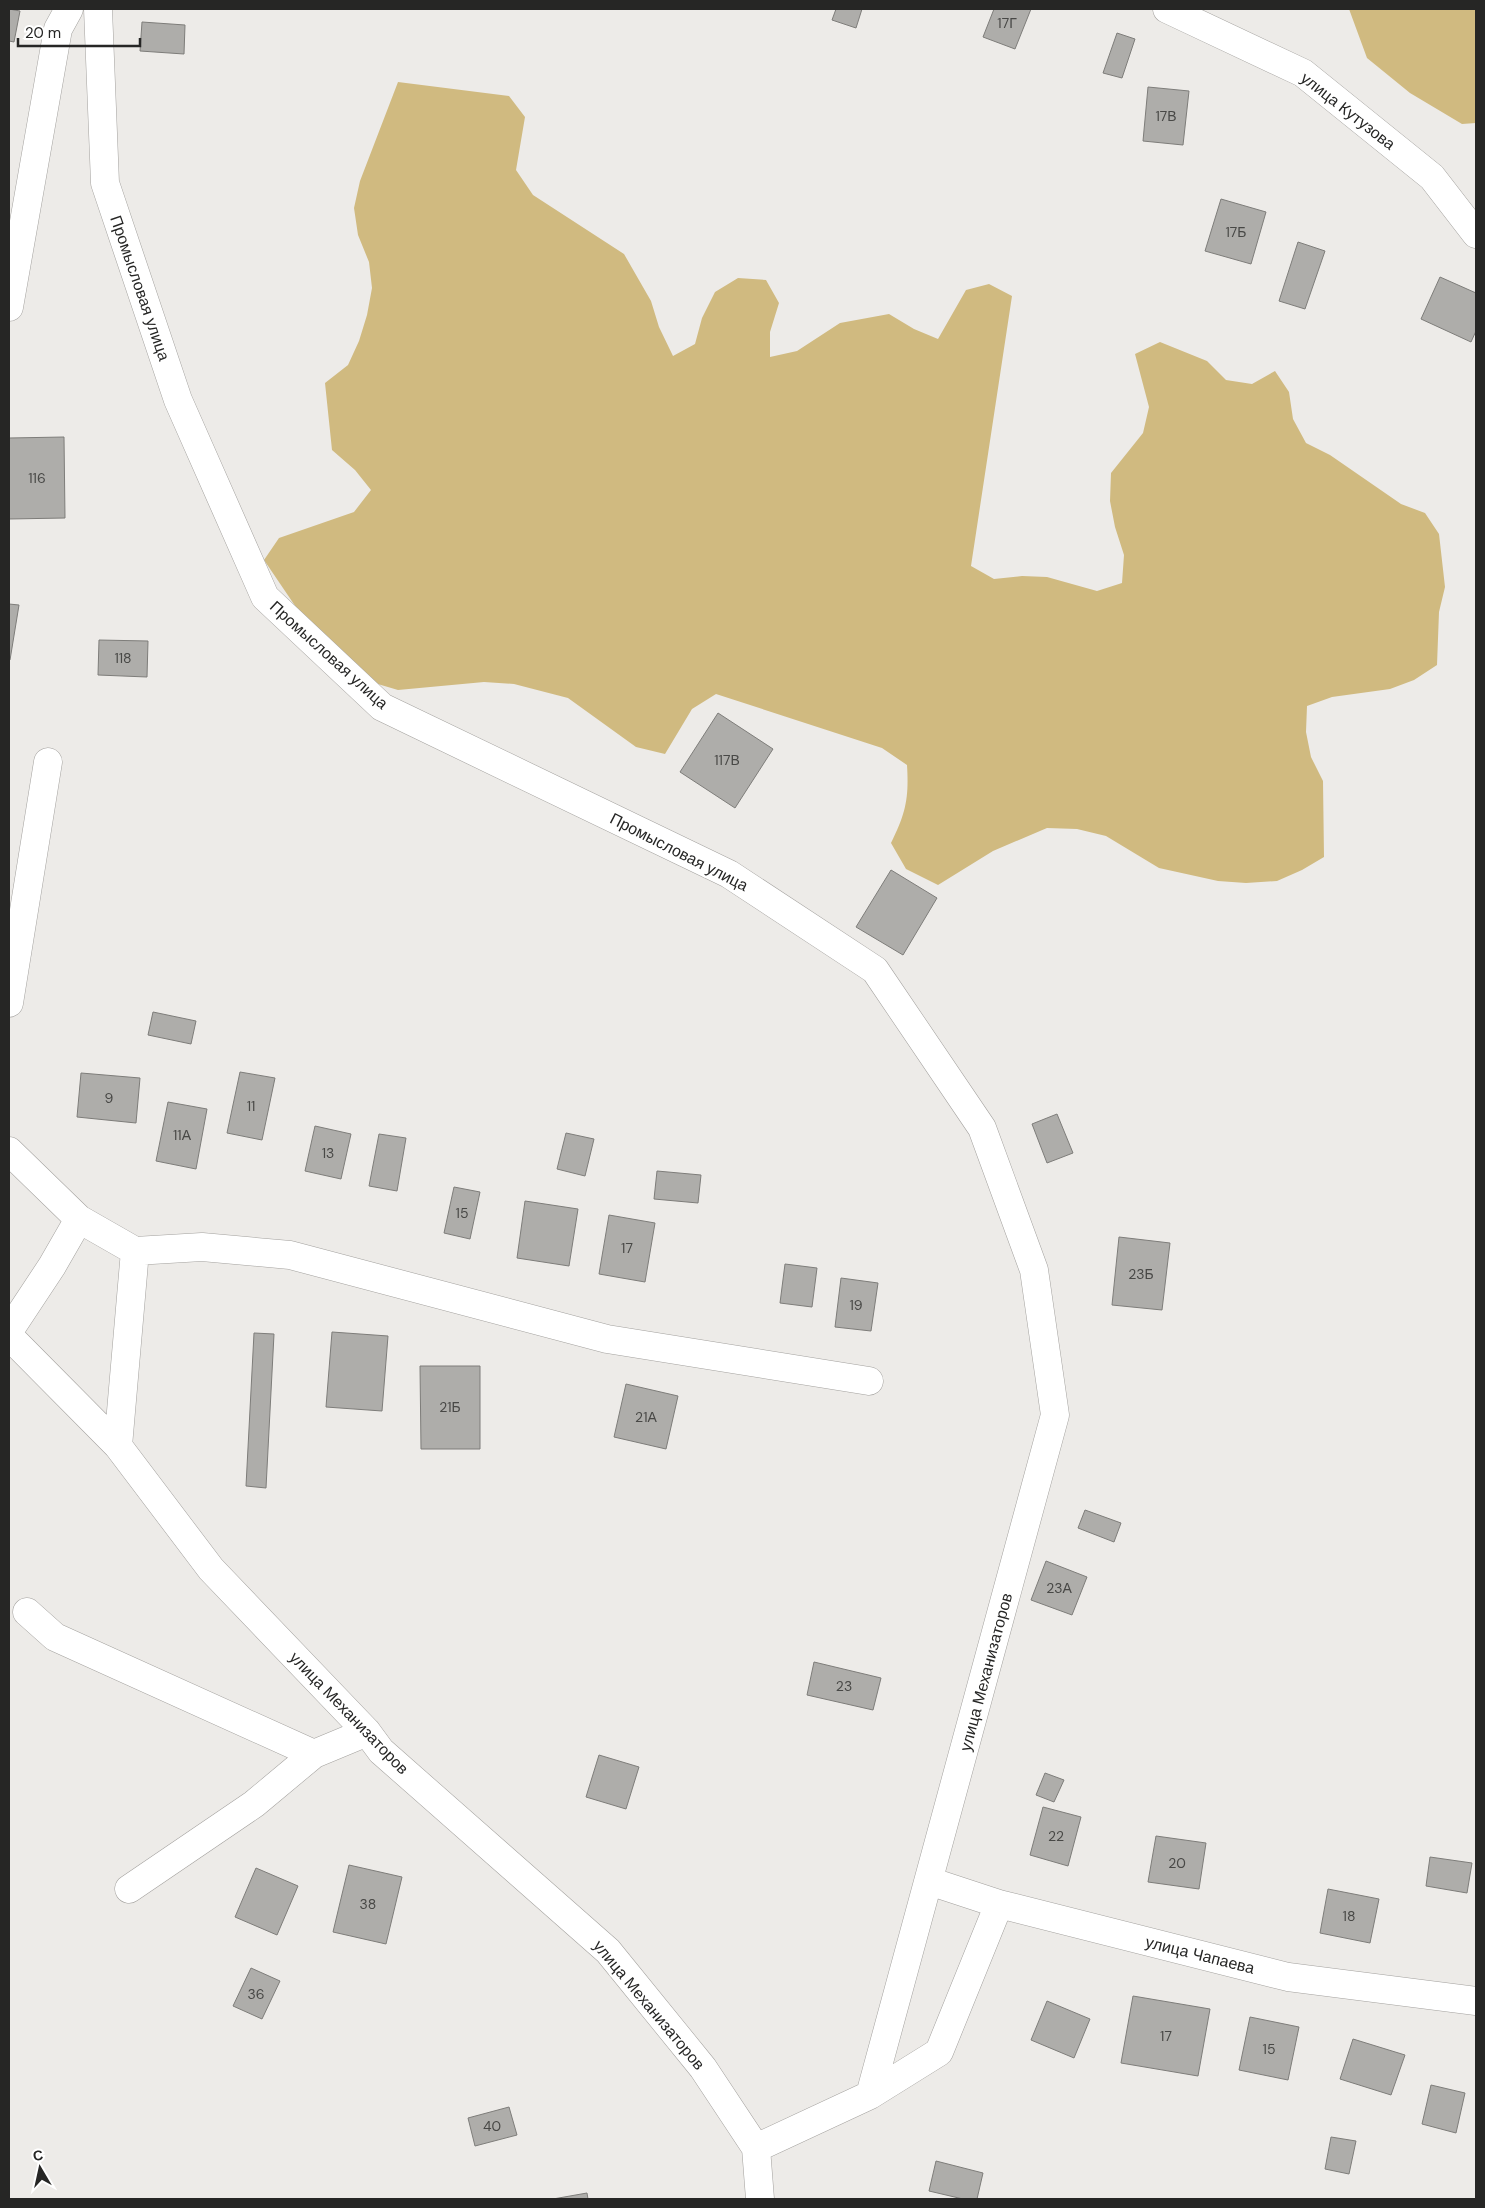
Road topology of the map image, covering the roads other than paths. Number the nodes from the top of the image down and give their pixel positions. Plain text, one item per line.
1 (69, 9) edge
2 (98, 9) edge
3 (1167, 9) edge
4 (1476, 234) edge
5 (9, 307) edge
6 (48, 762) dead end
7 (9, 1003) edge
8 (982, 1128) joint
9 (9, 1151) edge
10 (79, 1219) junction
11 (135, 1250) junction
12 (9, 1331) edge
13 (9, 1336) edge
14 (869, 1380) dead end
15 (118, 1446) junction
16 (27, 1612) dead end
17 (367, 1732) junction
18 (314, 1754) junction
19 (929, 1881) junction
20 (129, 1889) dead end
21 (999, 1904) junction
22 (1476, 2001) edge
23 (870, 2095) junction
24 (756, 2148) junction
25 (760, 2199) edge

1 - 5 street
2 - 8 street, Промысловая улица
3 - 4 street, улица Кутузова
6 - 7 street
8 - 19 street, улица Механизаторов
9 - 10 street
10 - 11 street
10 - 12 street
11 - 14 street
11 - 15 street
13 - 15 street, улица Механизаторов
15 - 17 street, улица Механизаторов
16 - 18 street
17 - 18 street
17 - 24 street, улица Механизаторов
18 - 20 street
19 - 21 street, улица Чапаева
19 - 23 street, улица Механизаторов
21 - 22 street, улица Чапаева
21 - 23 street
23 - 24 street
24 - 25 street, улица Механизаторов

